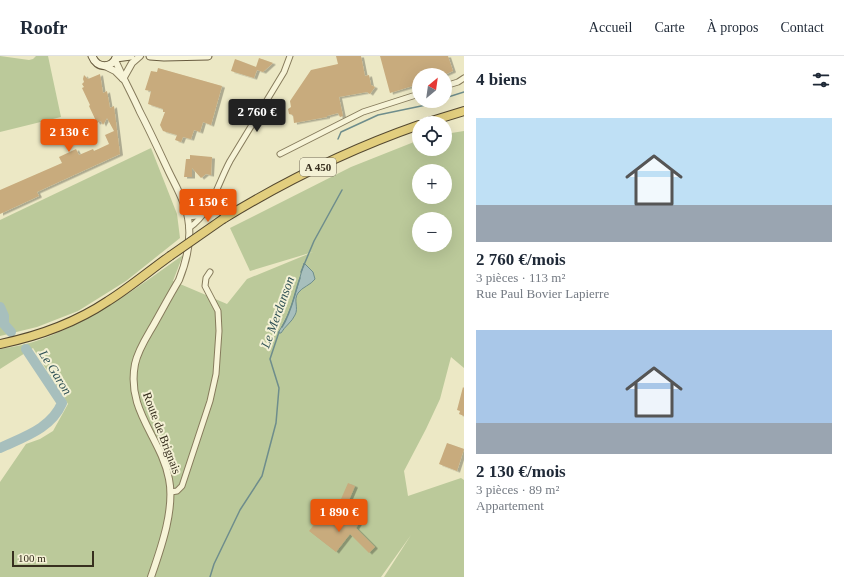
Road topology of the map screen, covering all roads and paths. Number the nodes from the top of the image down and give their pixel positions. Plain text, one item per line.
1 (92, 56) edge
2 (131, 56) edge
3 (140, 56) edge
4 (150, 56) edge
5 (208, 56) edge
6 (290, 56) edge
7 (116, 58) edge
8 (105, 66) junction
9 (464, 78) edge
10 (123, 79) junction
11 (452, 84) edge
12 (412, 96) edge
13 (464, 111) edge
14 (448, 116) edge
15 (412, 128) edge
16 (280, 154) dead end
17 (210, 204) junction
18 (188, 217) junction
19 (189, 228) junction
20 (210, 272) dead end
21 (0, 344) edge
22 (171, 492) junction
23 (151, 577) edge

1 - 8 main road
2 - 7 main road
3 - 10 street
4 - 5 main road
6 - 17 street
7 - 8 main road
7 - 10 street, Route de Brignais
8 - 10 street
9 - 11 street
10 - 18 street, Route de Brignais
12 - 16 street
13 - 14 highway
15 - 21 highway, A 450, bridge
17 - 18 street
17 - 19 street
18 - 19 street, Route de Brignais
19 - 22 street, Route de Brignais
20 - 22 street
22 - 23 street, Route de Brignais

